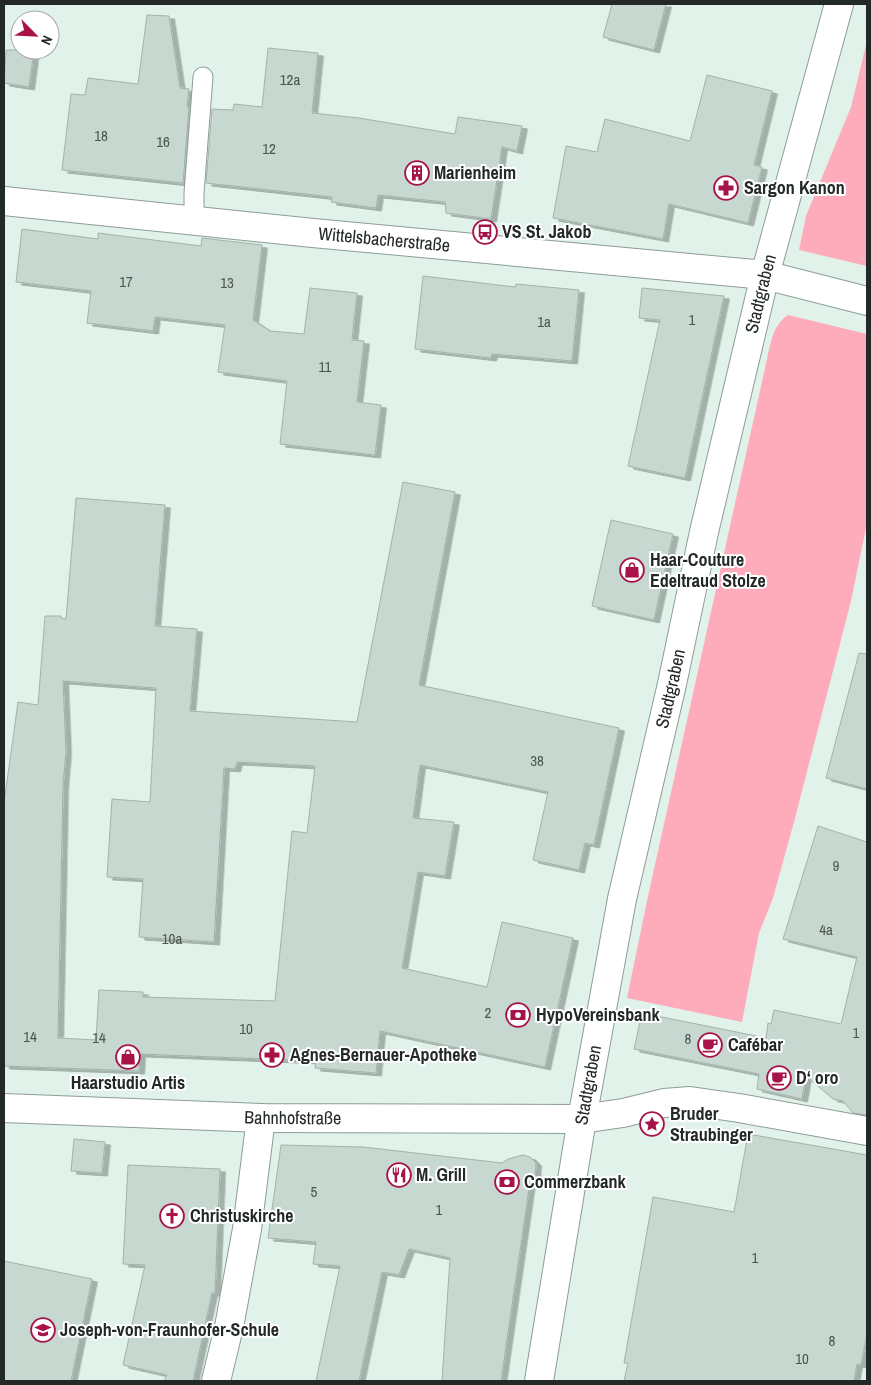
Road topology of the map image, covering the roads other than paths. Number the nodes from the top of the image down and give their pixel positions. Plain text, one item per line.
1 (839, 4) edge
2 (203, 77) dead end
3 (4, 201) edge
4 (194, 221) junction
5 (765, 275) junction
6 (867, 301) edge
7 (4, 1108) edge
8 (261, 1118) junction
9 (582, 1118) junction
10 (867, 1131) edge
11 (216, 1381) edge
12 (538, 1381) edge

1 - 5 street, Stadtgraben
2 - 4 lane
3 - 4 street, Wittelsbacherstraße
4 - 5 street, Wittelsbacherstraße
5 - 6 street, Wittelsbacherstraße
5 - 9 street, Stadtgraben
7 - 8 street, Bahnhofstraße
8 - 9 street, Bahnhofstraße
8 - 11 street
9 - 10 street, Bahnhofstraße
9 - 12 street, Stadtgraben

